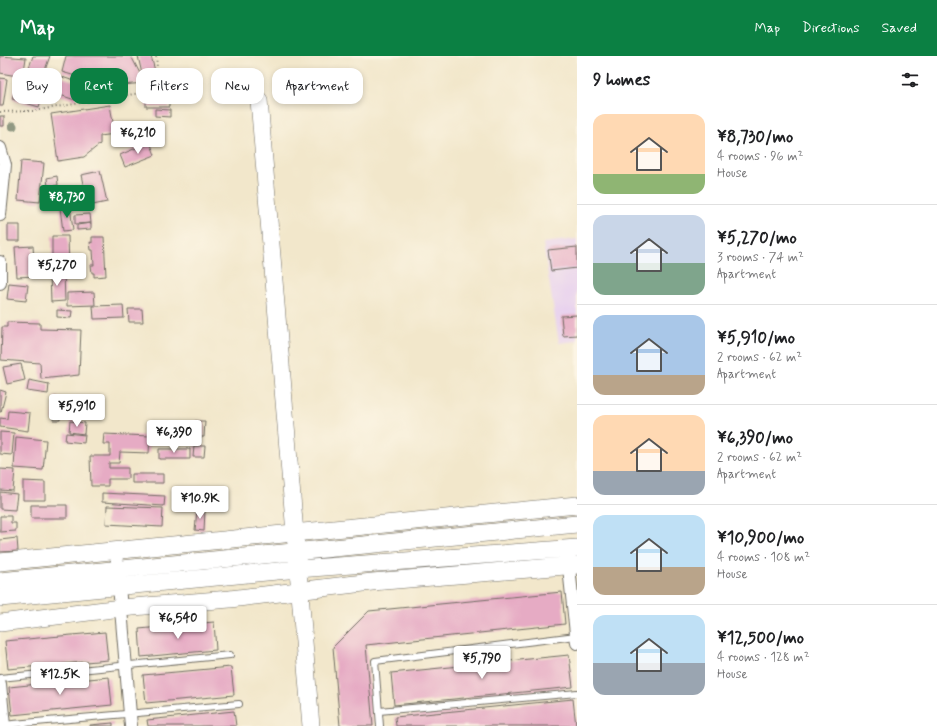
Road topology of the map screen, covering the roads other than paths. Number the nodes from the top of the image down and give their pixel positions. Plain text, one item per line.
1 (259, 104) edge
2 (0, 148) edge
3 (0, 215) edge
4 (0, 262) edge
5 (0, 283) edge
6 (577, 505) edge
7 (577, 524) edge
8 (295, 533) junction
9 (116, 551) junction
10 (573, 557) edge
11 (297, 560) junction
12 (0, 562) edge
13 (118, 578) junction
14 (0, 581) edge
15 (300, 591) junction
16 (0, 598) edge
17 (121, 608) junction
18 (0, 623) edge
19 (577, 639) edge
20 (230, 656) dead end
21 (126, 666) junction
22 (0, 678) edge
23 (0, 684) edge
24 (577, 693) edge
25 (239, 704) dead end
26 (379, 712) junction
27 (130, 714) junction
28 (3, 725) edge
29 (131, 726) edge
30 (310, 726) edge
31 (380, 726) edge

1 - 8 street
2 - 3 street
4 - 5 street
6 - 8 street
7 - 11 street
8 - 9 street
8 - 11 street
9 - 12 street
9 - 13 street
10 - 11 street
10 - 15 street
10 - 19 street
11 - 13 street
11 - 15 street
13 - 14 street
13 - 16 street
13 - 17 street
15 - 17 street
15 - 30 street
17 - 18 street
17 - 21 street
19 - 26 lane
20 - 21 lane
21 - 22 lane
21 - 27 street
23 - 28 street
24 - 26 lane
25 - 27 lane
26 - 31 lane
27 - 28 lane
27 - 29 street

